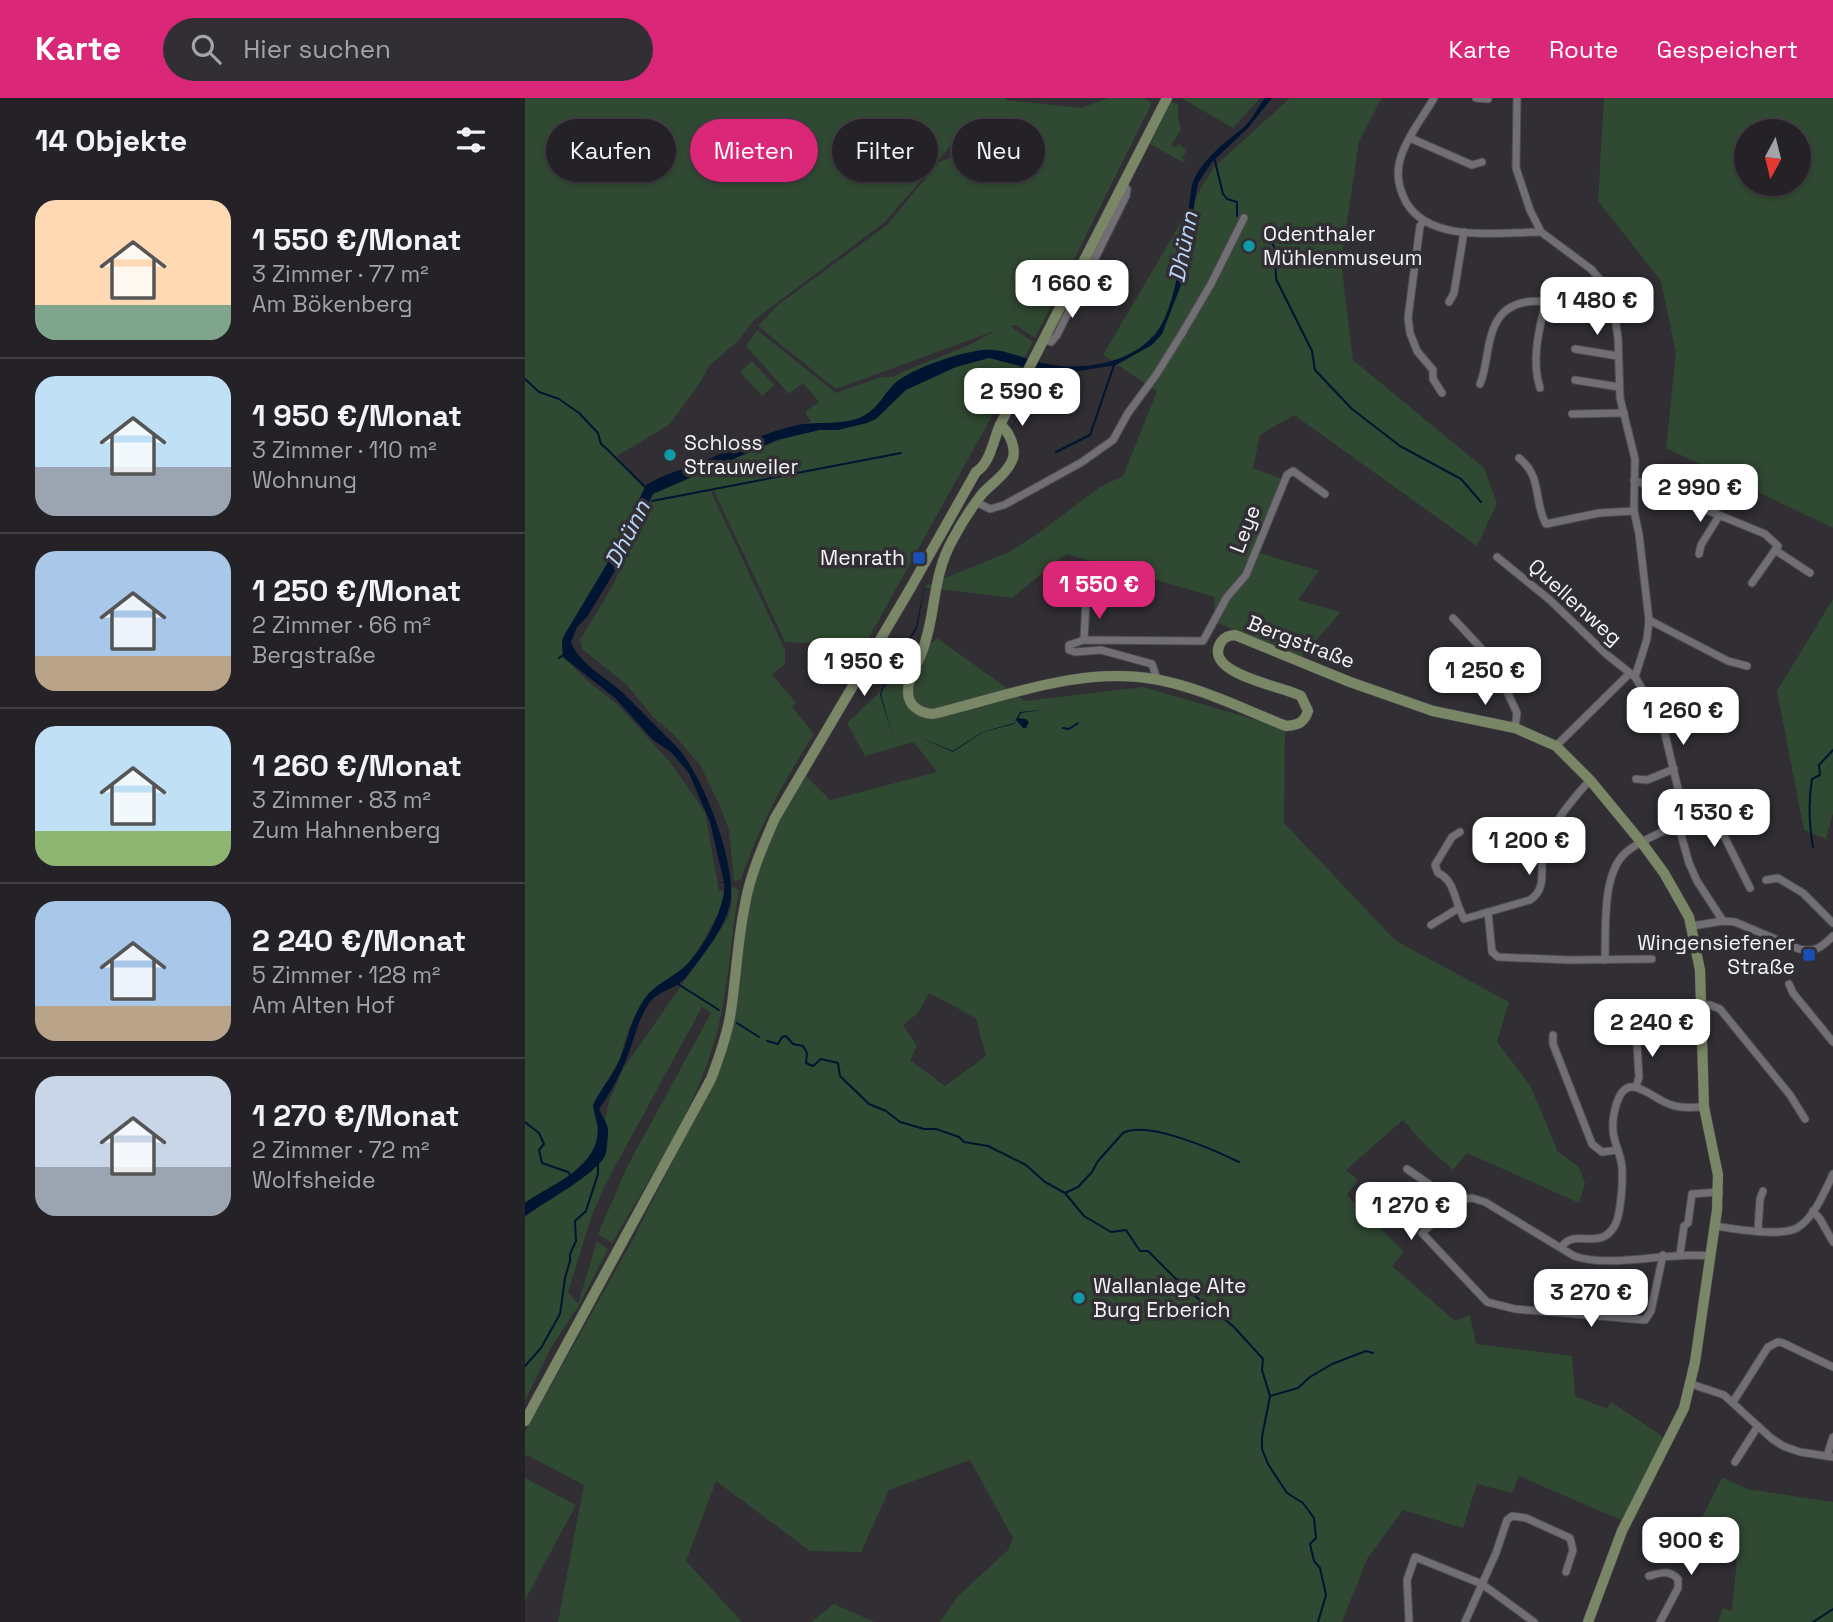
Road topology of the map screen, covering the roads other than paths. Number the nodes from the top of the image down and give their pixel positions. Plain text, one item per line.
1 (1434, 98) edge
2 (1476, 98) edge
3 (1517, 98) edge
4 (1488, 99) edge
5 (1162, 100) edge
6 (1410, 138) junction
7 (1482, 162) dead end
8 (1244, 218) dead end
9 (1424, 221) junction
10 (1464, 232) junction
11 (1541, 232) junction
12 (1546, 301) junction
13 (1449, 302) dead end
14 (1615, 319) junction
15 (1575, 349) dead end
16 (1618, 356) junction
17 (1575, 380) dead end
18 (1480, 384) dead end
19 (1619, 387) junction
20 (1540, 388) dead end
21 (1443, 393) dead end
22 (1572, 414) dead end
23 (1624, 414) junction
24 (1000, 425) junction
25 (993, 443) junction
26 (1014, 451) junction
27 (1519, 458) dead end
28 (1634, 480) junction
29 (1325, 494) dead end
30 (976, 502) junction
31 (1634, 511) junction
32 (1719, 516) junction
33 (1775, 550) junction
34 (1699, 554) dead end
35 (1497, 557) dead end
36 (1810, 573) dead end
37 (1752, 583) dead end
38 (1086, 601) dead end
39 (1453, 618) dead end
40 (1649, 620) junction
41 (1084, 640) junction
42 (1747, 666) dead end
43 (1632, 676) junction
44 (1157, 679) junction
45 (1515, 729) junction
46 (1556, 746) junction
47 (1674, 769) junction
48 (1636, 779) dead end
49 (1590, 780) junction
50 (1681, 801) junction
51 (1678, 824) junction
52 (1460, 832) dead end
53 (1642, 843) junction
54 (1766, 880) dead end
55 (1751, 888) dead end
56 (1711, 903) junction
57 (1459, 908) junction
58 (1703, 909) dead end
59 (1488, 912) junction
60 (1723, 921) junction
61 (1833, 923) edge
62 (1431, 925) dead end
63 (1692, 926) junction
64 (1833, 936) edge
65 (1652, 959) dead end
66 (1605, 960) junction
67 (1789, 984) dead end
68 (1701, 1005) junction
69 (1636, 1027) dead end
70 (1553, 1035) dead end
71 (1833, 1042) edge
72 (1636, 1087) junction
73 (1704, 1108) junction
74 (1805, 1119) dead end
75 (1618, 1150) junction
76 (1407, 1169) dead end
77 (1833, 1174) edge
78 (1763, 1191) dead end
79 (1719, 1192) junction
80 (1458, 1200) junction
81 (1813, 1211) junction
82 (1715, 1226) junction
83 (1758, 1230) junction
84 (1833, 1242) edge
85 (1561, 1248) junction
86 (1680, 1254) junction
87 (1663, 1255) junction
88 (1710, 1256) junction
89 (1833, 1367) edge
90 (1691, 1384) junction
91 (1733, 1402) junction
92 (525, 1421) edge
93 (1758, 1426) junction
94 (1833, 1437) edge
95 (1830, 1457) edge
96 (1735, 1462) dead end
97 (1566, 1572) dead end
98 (1649, 1576) dead end
99 (1482, 1584) junction
100 (1409, 1622) edge
101 (1465, 1622) edge
102 (1534, 1622) edge
103 (1588, 1622) edge
104 (1660, 1622) edge

1 - 6 street
2 - 4 street
3 - 11 street
5 - 24 street
6 - 7 street
6 - 9 street
8 - 30 street
9 - 10 street
9 - 21 street
10 - 11 street
10 - 13 street
11 - 14 street
12 - 14 street
12 - 18 street
12 - 20 street
14 - 16 street
15 - 16 street
16 - 19 street
17 - 19 street
19 - 23 street
22 - 23 street
23 - 28 street
24 - 25 street
24 - 26 street
25 - 26 street
25 - 92 street
26 - 30 street, Bergstraße
27 - 31 street
28 - 31 street
28 - 32 street
29 - 41 street, Leye
30 - 44 street, Bergstraße
31 - 40 street
32 - 33 street
32 - 34 street
33 - 36 street
33 - 37 street
35 - 43 street, Quellenweg
38 - 41 street
39 - 45 street
40 - 42 street
40 - 43 street
41 - 44 street
43 - 46 street, Quellenweg
43 - 47 street
44 - 45 street, Bergstraße
45 - 46 street, Bergstraße
46 - 49 street, Bergstraße
47 - 48 street
47 - 50 street
49 - 53 street, Bergstraße
49 - 59 street
50 - 51 street
50 - 55 street
51 - 53 street
51 - 56 street
52 - 57 street
53 - 63 street, Bergstraße
53 - 66 street
54 - 61 street
56 - 58 street
56 - 60 street
57 - 59 street
57 - 62 street
59 - 66 street
60 - 63 street
60 - 64 street
63 - 68 street, Bergstraße
65 - 66 street
67 - 71 street
68 - 73 street, Bergstraße
68 - 74 street
69 - 72 street
70 - 75 street
72 - 73 street
72 - 75 street
73 - 79 street, Bergstraße
75 - 85 street
76 - 80 street
77 - 81 street
78 - 83 street
79 - 82 street, Bergstraße
79 - 86 street
80 - 85 street
80 - 87 street
81 - 83 street
81 - 84 street
82 - 83 street
82 - 88 street, Bergstraße
85 - 87 street
86 - 87 street
86 - 88 street
88 - 90 street, Bergstraße
89 - 91 street
90 - 91 street
90 - 103 street, Bergstraße
91 - 93 street
93 - 95 street
93 - 96 street
94 - 95 street
97 - 99 street
98 - 104 street
99 - 100 street
99 - 101 street
99 - 102 street

